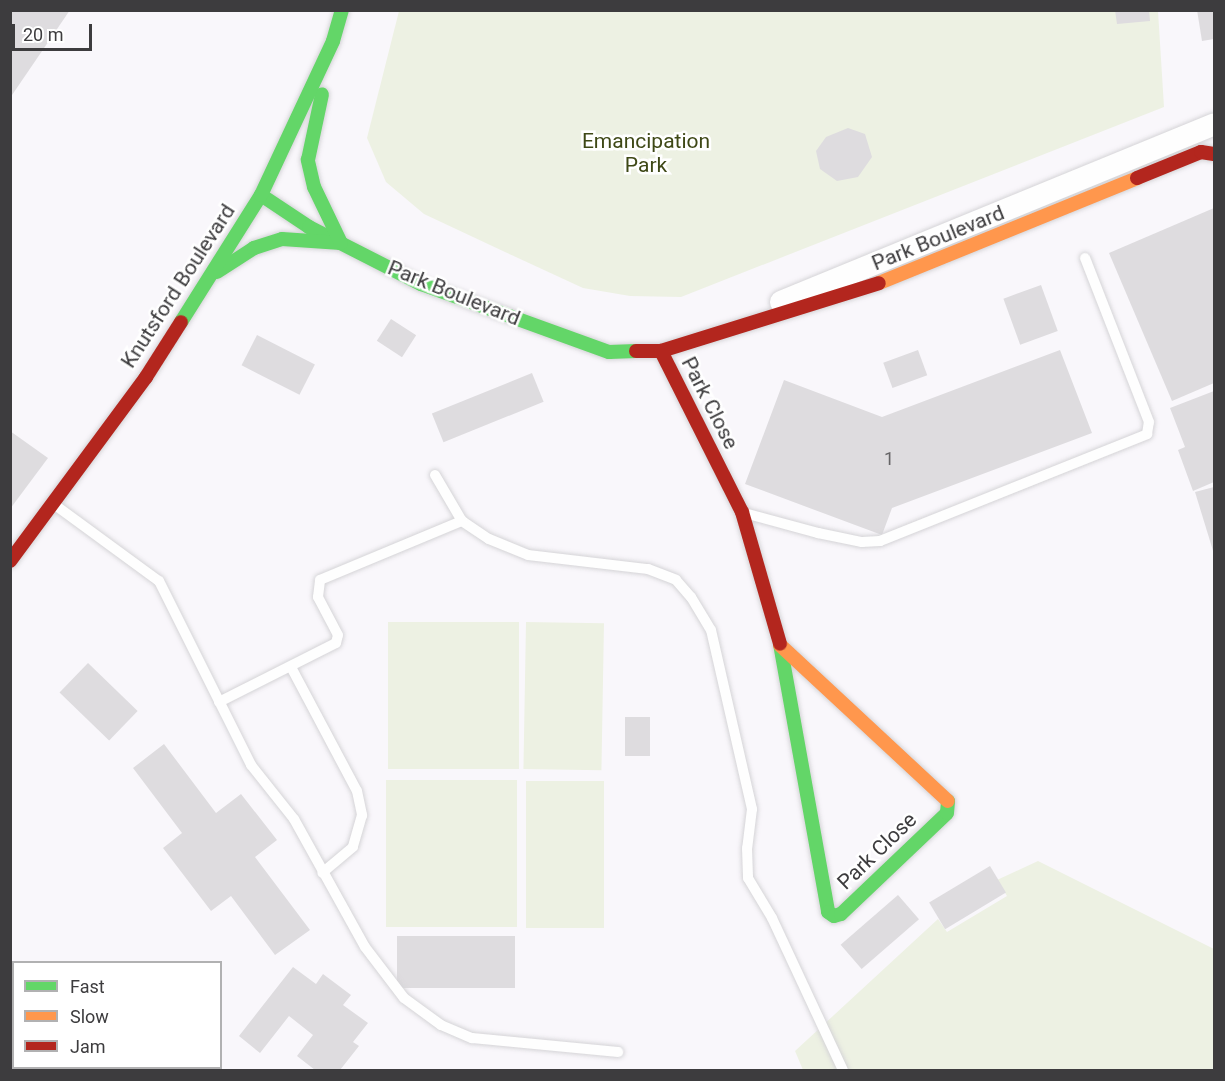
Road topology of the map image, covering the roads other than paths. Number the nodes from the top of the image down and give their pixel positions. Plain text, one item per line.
1 (342, 10) edge
2 (333, 40) junction
3 (1215, 124) edge
4 (1215, 154) edge
5 (261, 195) junction
6 (341, 243) junction
7 (1085, 258) dead end
8 (207, 279) junction
9 (661, 351) junction
10 (435, 475) dead end
11 (52, 503) junction
12 (742, 512) junction
13 (462, 521) junction
14 (10, 561) edge
15 (780, 645) junction
16 (291, 668) junction
17 (219, 702) junction
18 (322, 873) junction
19 (618, 1052) dead end
20 (843, 1071) edge

1 - 2 street, Knutsford Boulevard
2 - 5 street, Knutsford Boulevard
2 - 6 street
3 - 9 street, Park Boulevard
4 - 9 street, Park Boulevard
5 - 6 street, Park Boulevard
5 - 8 street, Knutsford Boulevard
6 - 8 street
6 - 9 street, Park Boulevard
7 - 12 lane
8 - 11 street, Knutsford Boulevard
9 - 12 street, Park Close
10 - 13 lane
11 - 14 street, Knutsford Boulevard
11 - 17 lane
12 - 15 street, Park Close
13 - 16 lane
13 - 20 lane
15 - 15 street, Park Close
16 - 17 lane
16 - 18 lane
17 - 18 lane
18 - 19 lane

